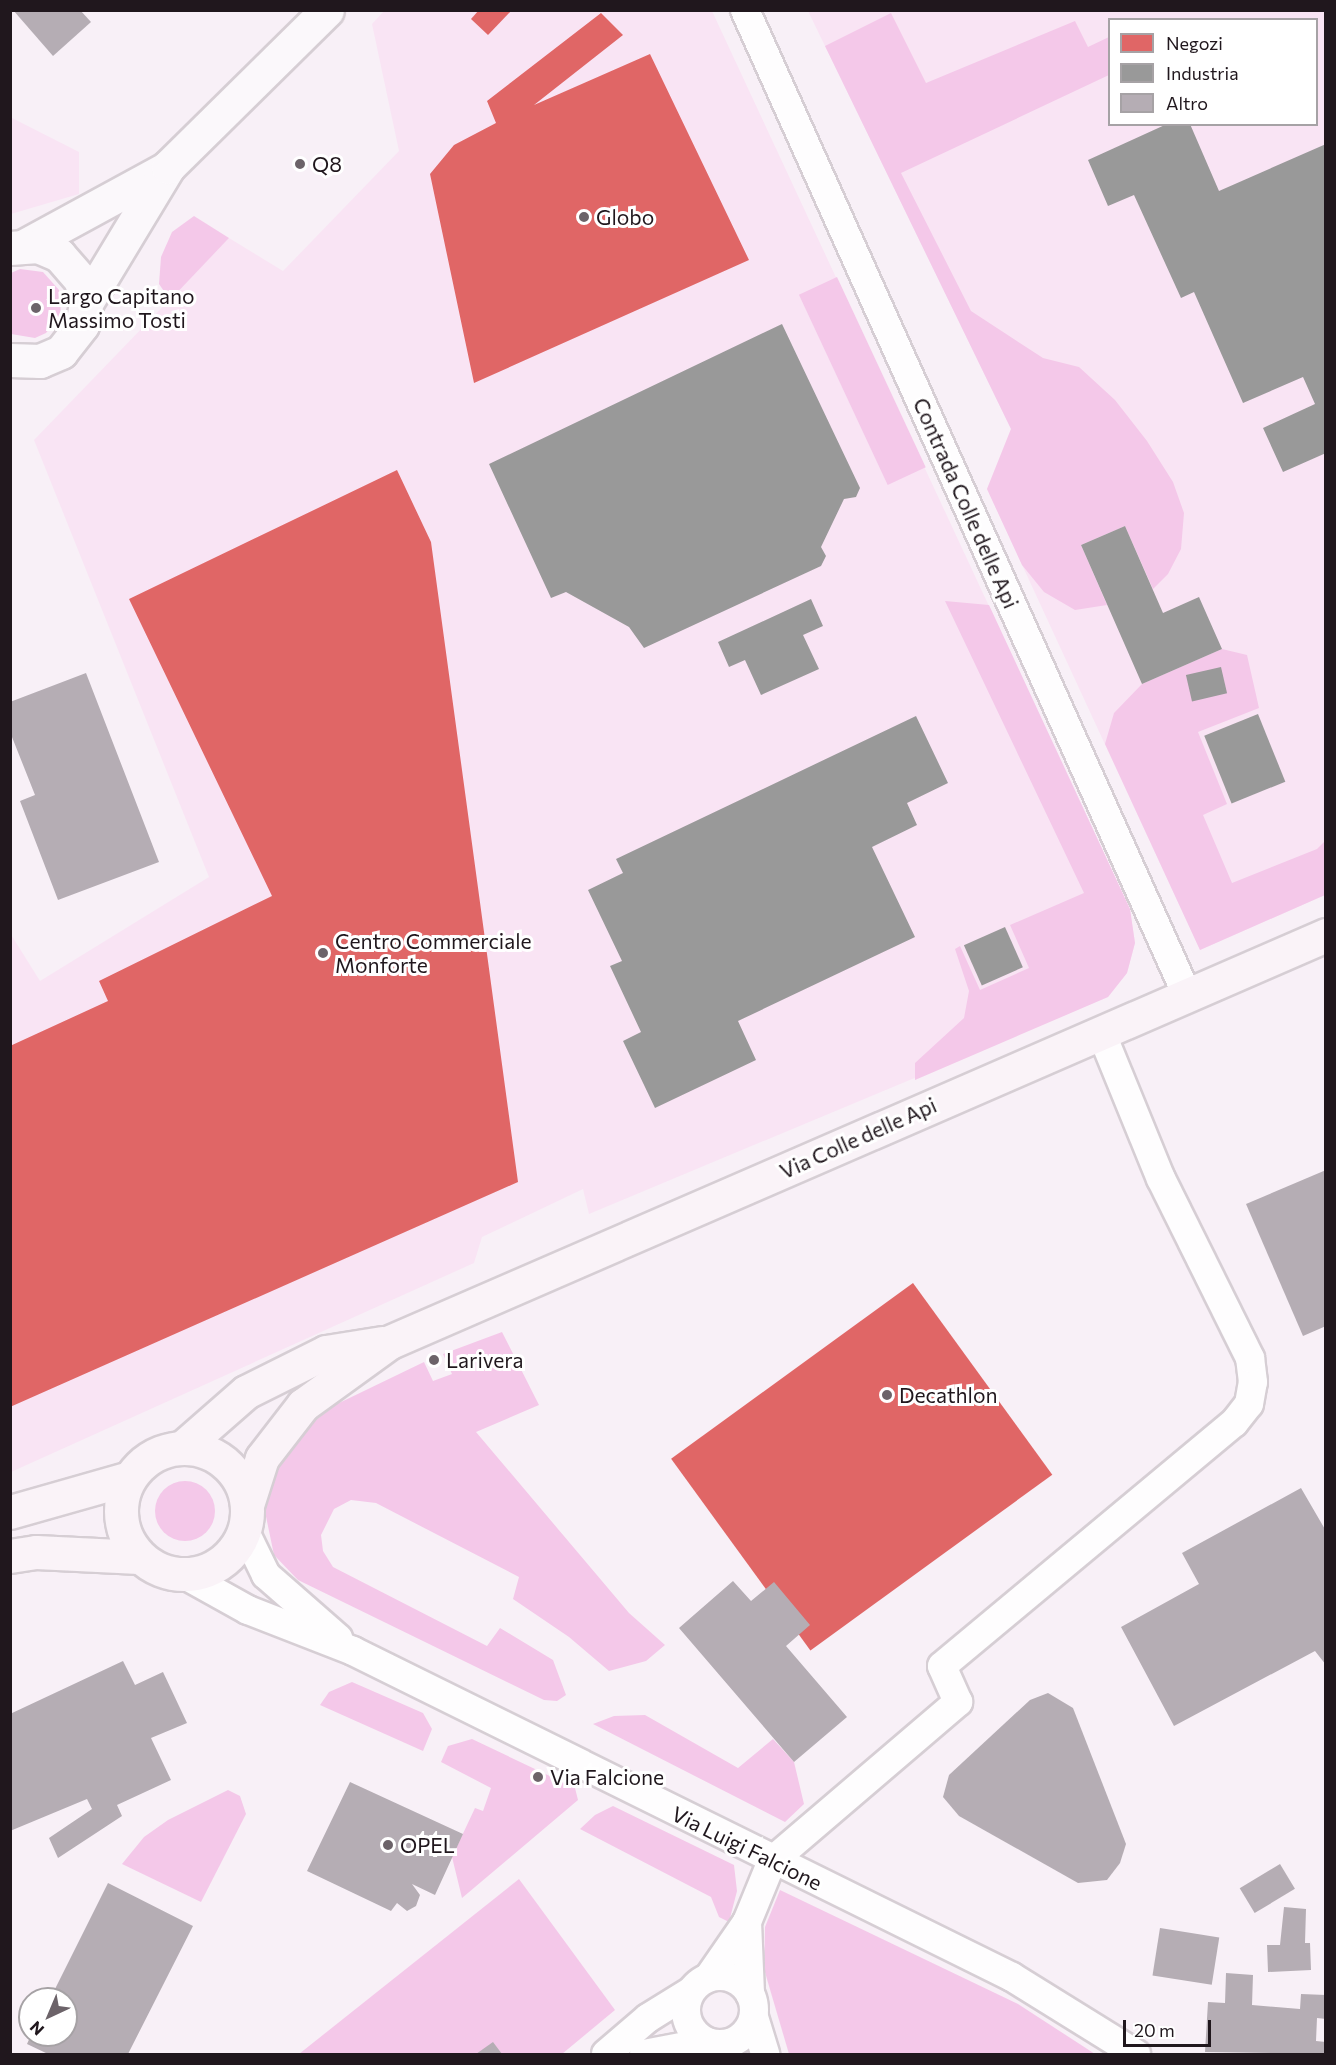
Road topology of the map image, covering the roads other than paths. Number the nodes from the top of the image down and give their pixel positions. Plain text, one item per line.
1 (327, 10) edge
2 (745, 10) edge
3 (168, 167) junction
4 (18, 247) edge
5 (86, 303) junction
6 (16, 366) edge
7 (1326, 935) edge
8 (1187, 995) junction
9 (1101, 1032) junction
10 (390, 1342) junction
11 (182, 1448) junction
12 (129, 1478) junction
13 (10, 1512) edge
14 (245, 1517) junction
15 (10, 1556) edge
16 (140, 1557) junction
17 (185, 1575) junction
18 (353, 1651) junction
19 (772, 1862) junction
20 (747, 1922) junction
21 (700, 1985) junction
22 (752, 2005) junction
23 (719, 2047) edge
24 (606, 2055) edge
25 (645, 2055) edge
26 (765, 2055) edge
27 (1136, 2055) edge

1 - 3 main road
2 - 8 street, Contrada Colle delle Api
3 - 4 main road
3 - 5 main road
4 - 5 main road
5 - 6 main road
7 - 8 main road, Via Colle delle Api
8 - 9 main road, Via Colle delle Api
9 - 10 main road, Via Colle delle Api
9 - 19 street
10 - 11 main road, Via Colle delle Api
10 - 14 main road, Via Colle delle Api
11 - 12 main road
11 - 14 main road
12 - 13 main road
12 - 16 main road
14 - 17 main road
14 - 18 street, Via Luigi Falcione
15 - 16 main road
16 - 17 main road
17 - 18 street, Via Luigi Falcione
18 - 19 street, Via Luigi Falcione
19 - 20 street
19 - 27 street, Via Luigi Falcione
20 - 21 street
20 - 22 street
21 - 22 street
21 - 23 street
21 - 24 street
22 - 23 street
22 - 26 street
23 - 25 street

